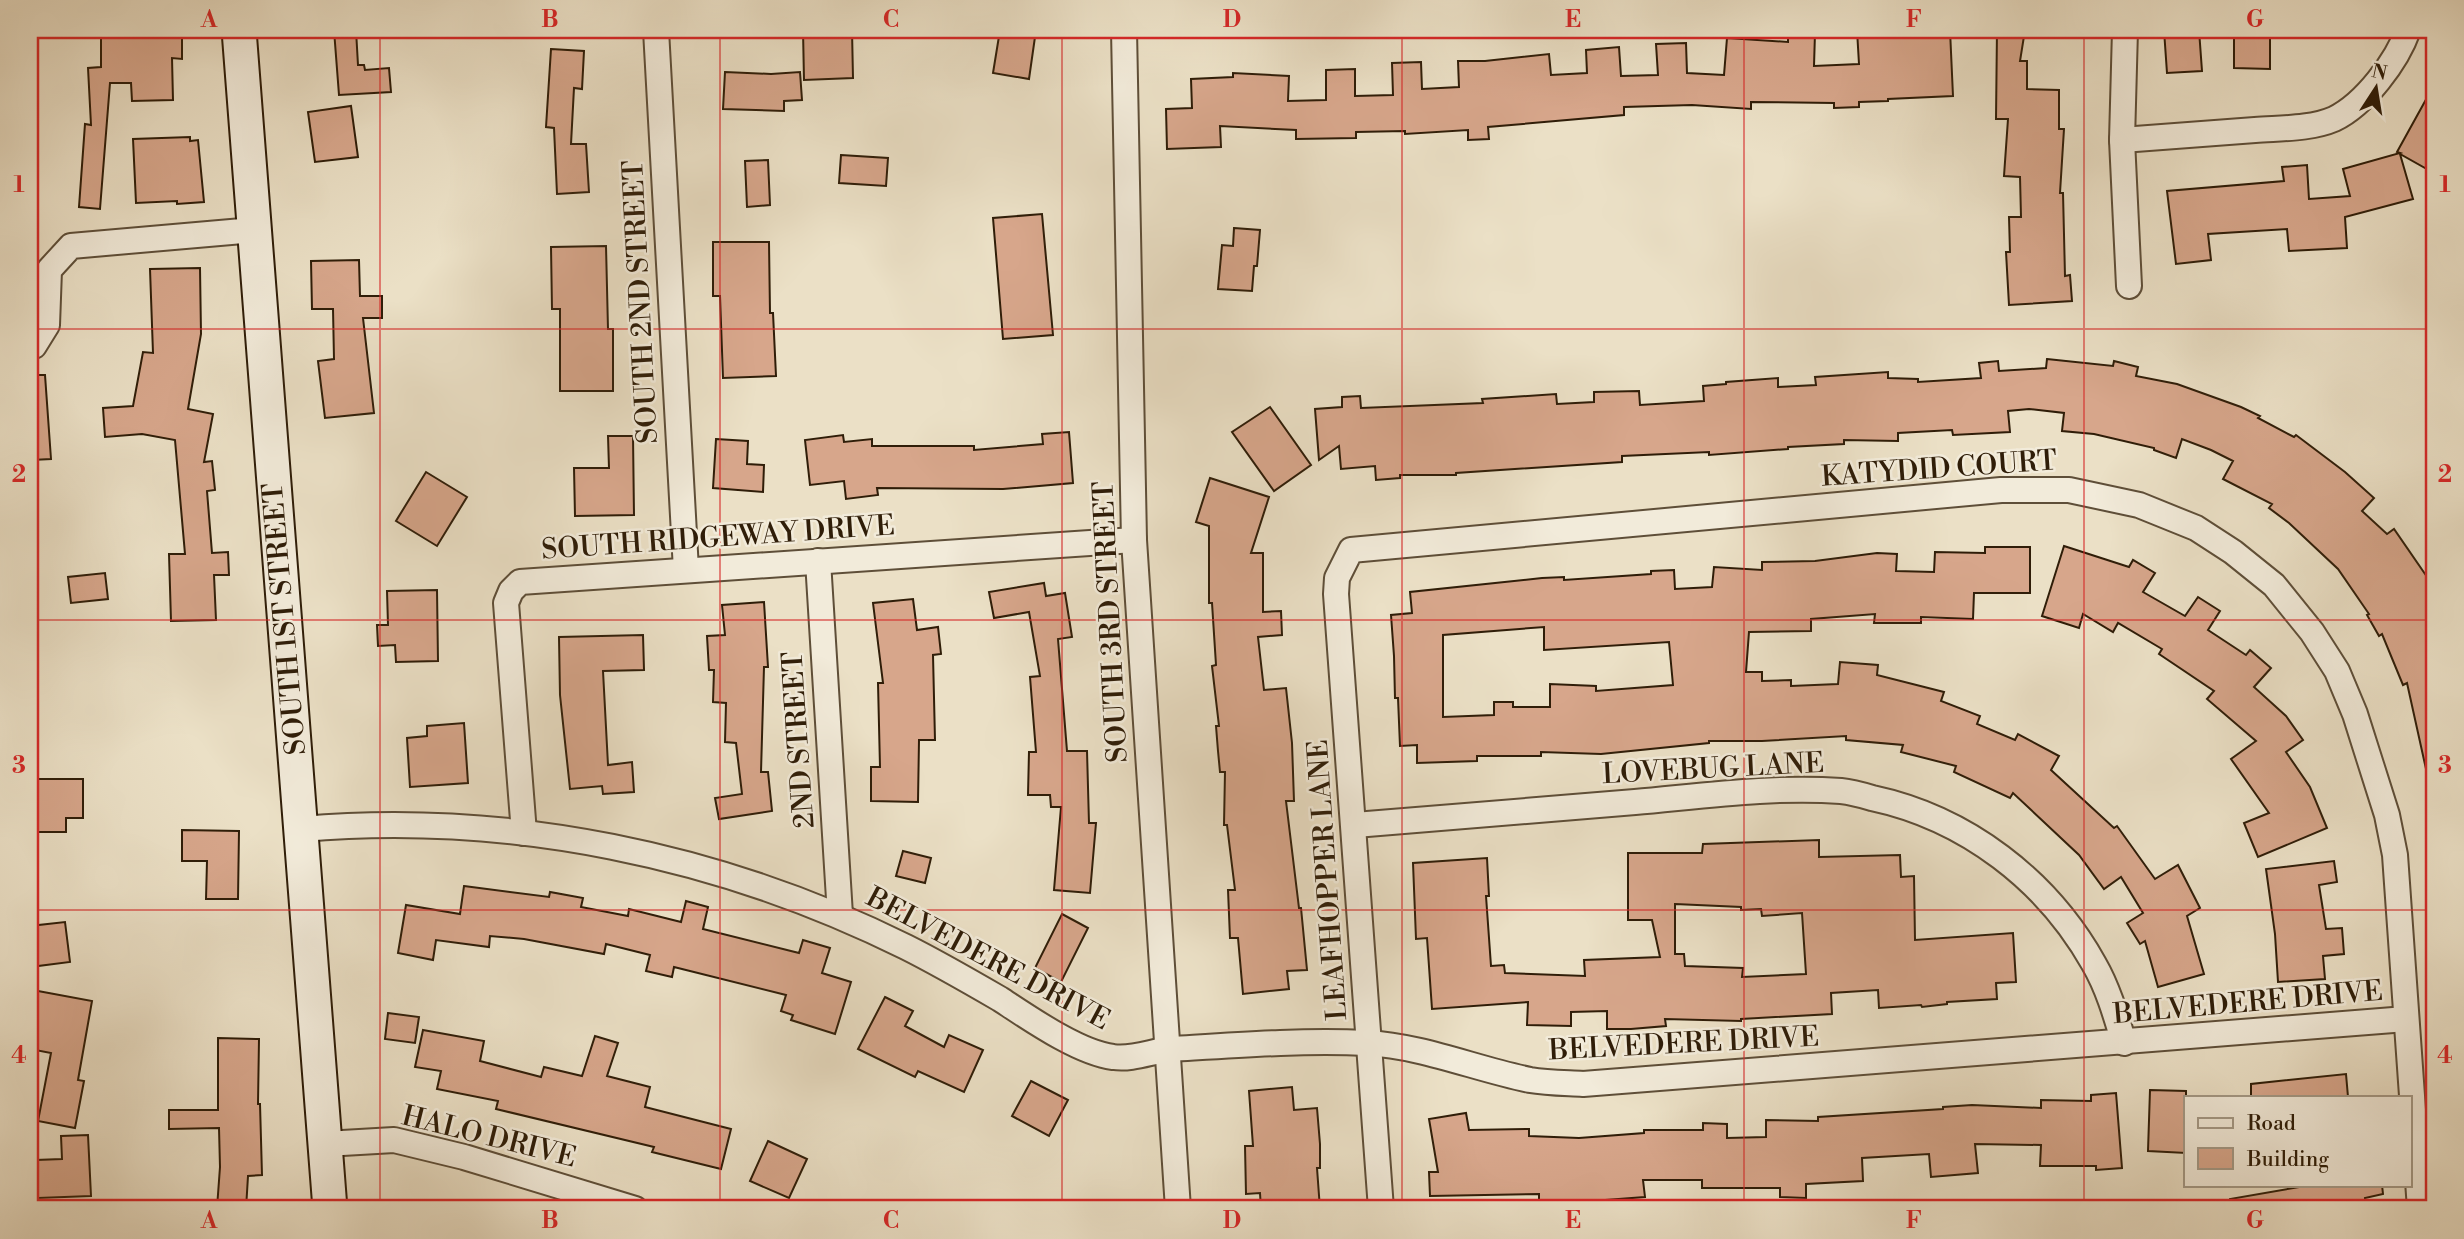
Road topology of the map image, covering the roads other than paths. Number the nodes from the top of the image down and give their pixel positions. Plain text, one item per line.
1 (239, 30) edge
2 (656, 30) edge
3 (1124, 30) edge
4 (2125, 30) edge
5 (2408, 30) edge
6 (2122, 140) junction
7 (254, 230) junction
8 (2129, 286) dead end
9 (30, 347) edge
10 (1134, 540) junction
11 (1351, 551) joint
12 (818, 561) junction
13 (686, 570) junction
14 (1355, 825) junction
15 (302, 829) junction
16 (524, 833) junction
17 (840, 915) junction
18 (2406, 1019) junction
19 (1370, 1043) junction
20 (2124, 1043) junction
21 (1167, 1050) junction
22 (2412, 1096) edge
23 (2412, 1100) edge
24 (325, 1144) junction
25 (330, 1209) edge
26 (635, 1209) edge
27 (1178, 1209) edge
28 (1381, 1209) edge
29 (2420, 1209) edge

1 - 7 street, SOUTH 1ST STREET
2 - 13 street, SOUTH 2ND STREET
3 - 10 street, SOUTH 3RD STREET
4 - 6 street
5 - 6 street
6 - 8 street
7 - 9 street
7 - 15 street, SOUTH 1ST STREET
10 - 12 street, SOUTH RIDGEWAY DRIVE
10 - 21 street, SOUTH 3RD STREET
11 - 14 street, LEAFHOPPER LANE
11 - 18 street, KATYDID COURT
12 - 13 street, SOUTH RIDGEWAY DRIVE
12 - 17 street, 2ND STREET
13 - 16 street, SOUTH RIDGEWAY DRIVE
14 - 19 street, LEAFHOPPER LANE
14 - 20 street, LOVEBUG LANE
15 - 16 street, BELVEDERE DRIVE
15 - 24 street, SOUTH 1ST STREET
16 - 17 street, BELVEDERE DRIVE
17 - 21 street, BELVEDERE DRIVE
18 - 20 street, BELVEDERE DRIVE
18 - 22 street, KATYDID COURT
19 - 20 street, BELVEDERE DRIVE
19 - 21 street, BELVEDERE DRIVE
19 - 28 street, LEAFHOPPER LANE
21 - 27 street, SOUTH 3RD STREET
23 - 29 street, KATYDID COURT
24 - 25 street, SOUTH 1ST STREET
24 - 26 street, HALO DRIVE

